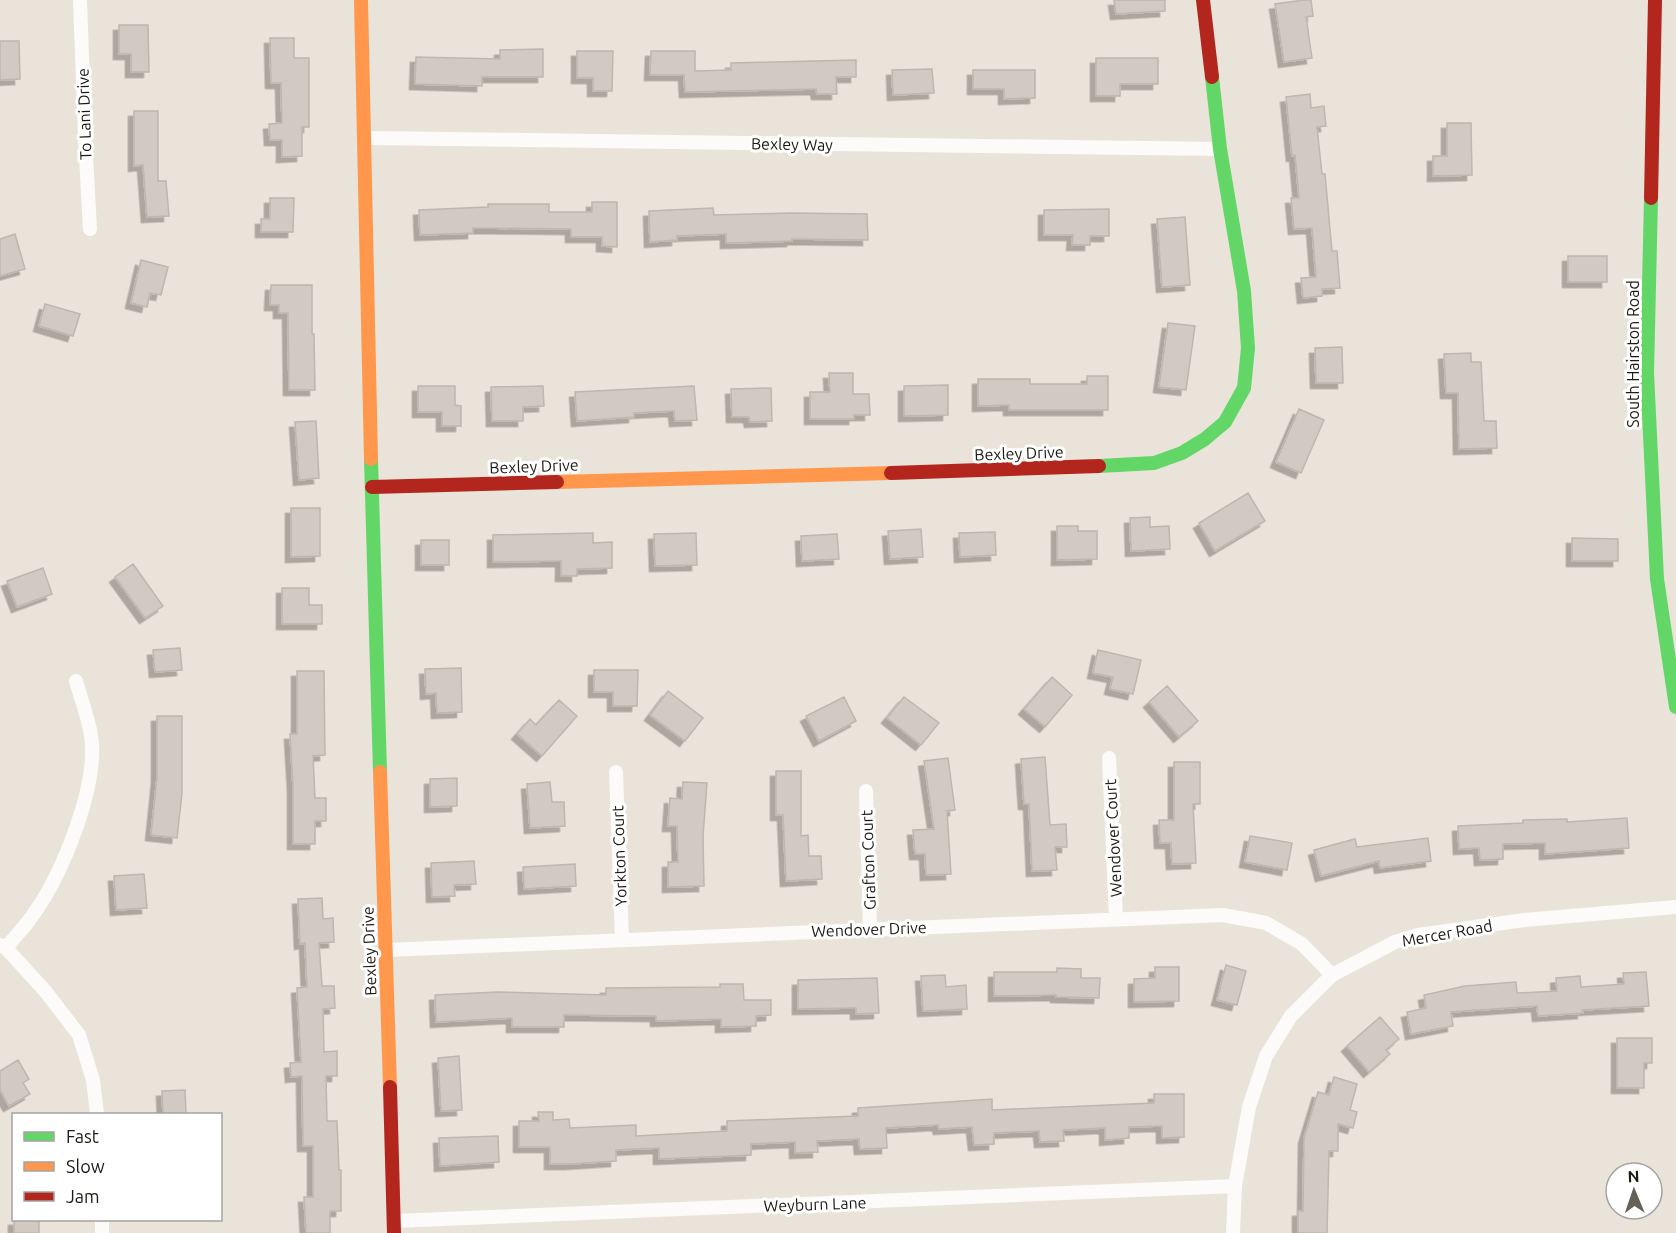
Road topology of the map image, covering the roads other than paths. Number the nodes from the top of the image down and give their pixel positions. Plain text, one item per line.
1 (80, 0) edge
2 (362, 0) edge
3 (1203, 0) edge
4 (1655, 0) edge
5 (365, 138) junction
6 (1220, 149) junction
7 (90, 229) dead end
8 (372, 487) junction
9 (76, 681) dead end
10 (1676, 707) edge
11 (1109, 758) dead end
12 (616, 772) dead end
13 (866, 791) dead end
14 (1676, 907) edge
15 (1116, 918) junction
16 (870, 929) junction
17 (622, 939) junction
18 (3, 946) edge
19 (386, 950) junction
20 (1332, 975) junction
21 (97, 1113) edge
22 (1235, 1186) junction
23 (394, 1227) edge
24 (1233, 1233) edge

1 - 7 street, To Lani Drive
2 - 5 street, Bexley Drive
3 - 6 street, Bexley Drive
4 - 10 street, South Hairston Road
5 - 6 street, Bexley Way
5 - 8 street, Bexley Drive
6 - 8 street, Bexley Drive
8 - 19 street, Bexley Drive
9 - 18 street
11 - 15 street, Wendover Court
12 - 17 street, Yorkton Court
13 - 16 street, Grafton Court
14 - 20 street, Mercer Road
15 - 16 street, Wendover Drive
15 - 20 street, Wendover Drive
16 - 17 street, Wendover Drive
17 - 19 street, Wendover Drive
18 - 21 street
19 - 23 street, Bexley Drive
20 - 22 street, Mercer Road
22 - 23 street, Weyburn Lane
22 - 24 street, Mercer Road

